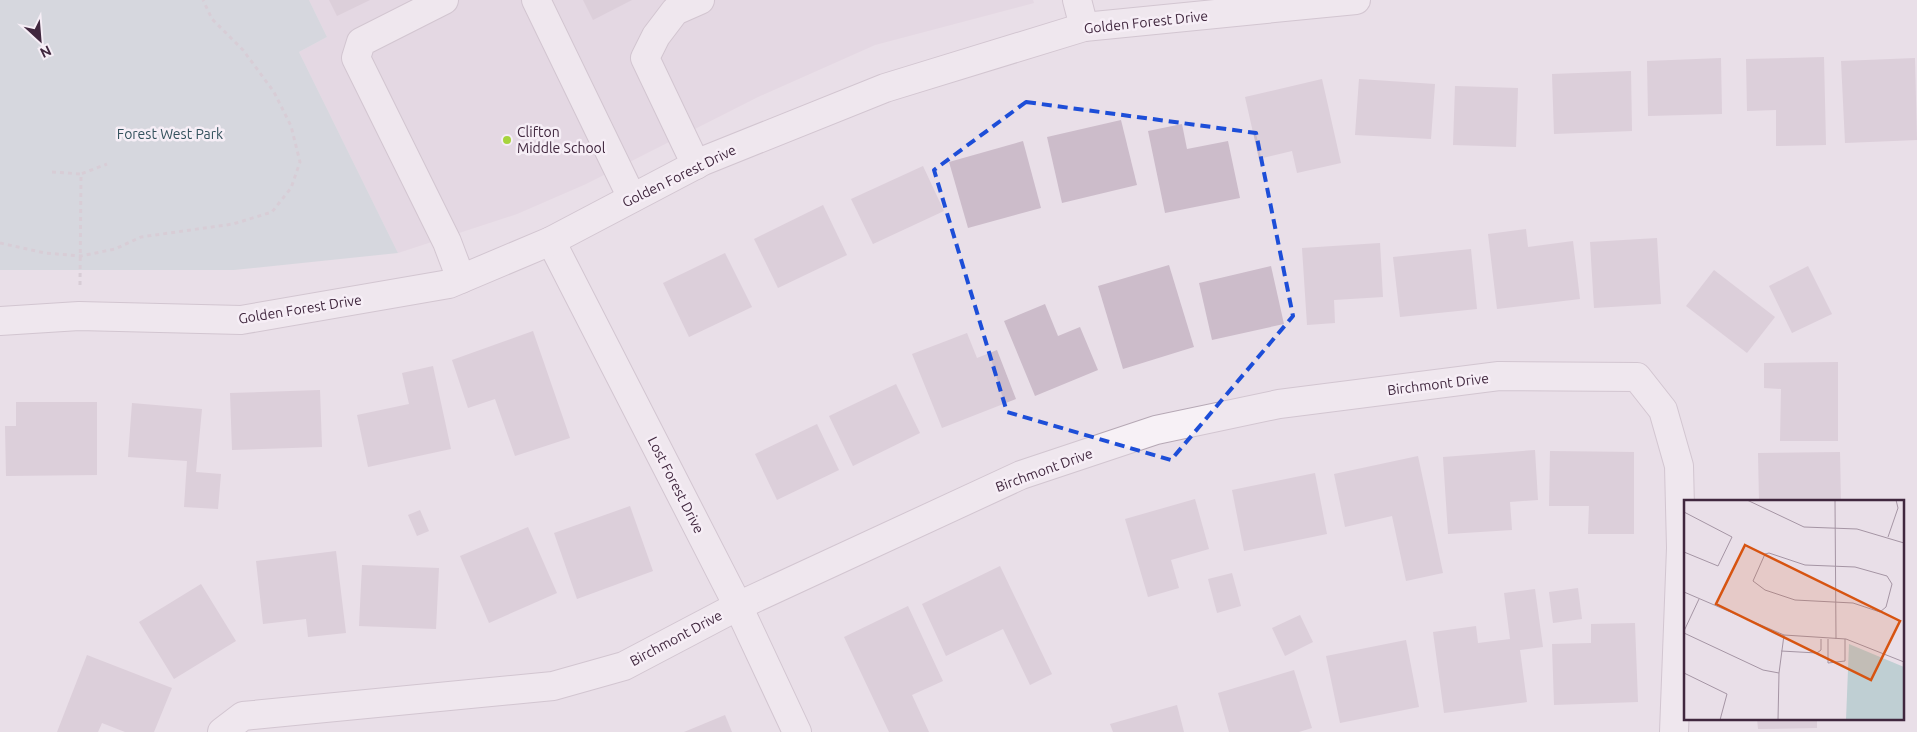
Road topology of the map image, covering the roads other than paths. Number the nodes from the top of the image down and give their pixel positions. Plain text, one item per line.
1 (444, 0) edge
2 (536, 0) edge
3 (700, 0) edge
4 (1077, 0) edge
5 (1356, 0) edge
6 (1084, 27) junction
7 (696, 165) junction
8 (632, 198) junction
9 (551, 241) junction
10 (461, 278) junction
11 (0, 321) edge
12 (738, 606) junction
13 (222, 732) edge
14 (797, 732) edge
15 (1674, 732) edge

1 - 10 street
2 - 8 street
3 - 7 street
4 - 6 street
5 - 6 street, Golden Forest Drive
6 - 7 street, Golden Forest Drive
7 - 8 street, Golden Forest Drive
8 - 9 street, Golden Forest Drive
9 - 10 street, Golden Forest Drive
9 - 12 street, Lost Forest Drive
10 - 11 street, Golden Forest Drive
12 - 13 street, Birchmont Drive
12 - 14 street, Lost Forest Drive
12 - 15 street, Birchmont Drive

